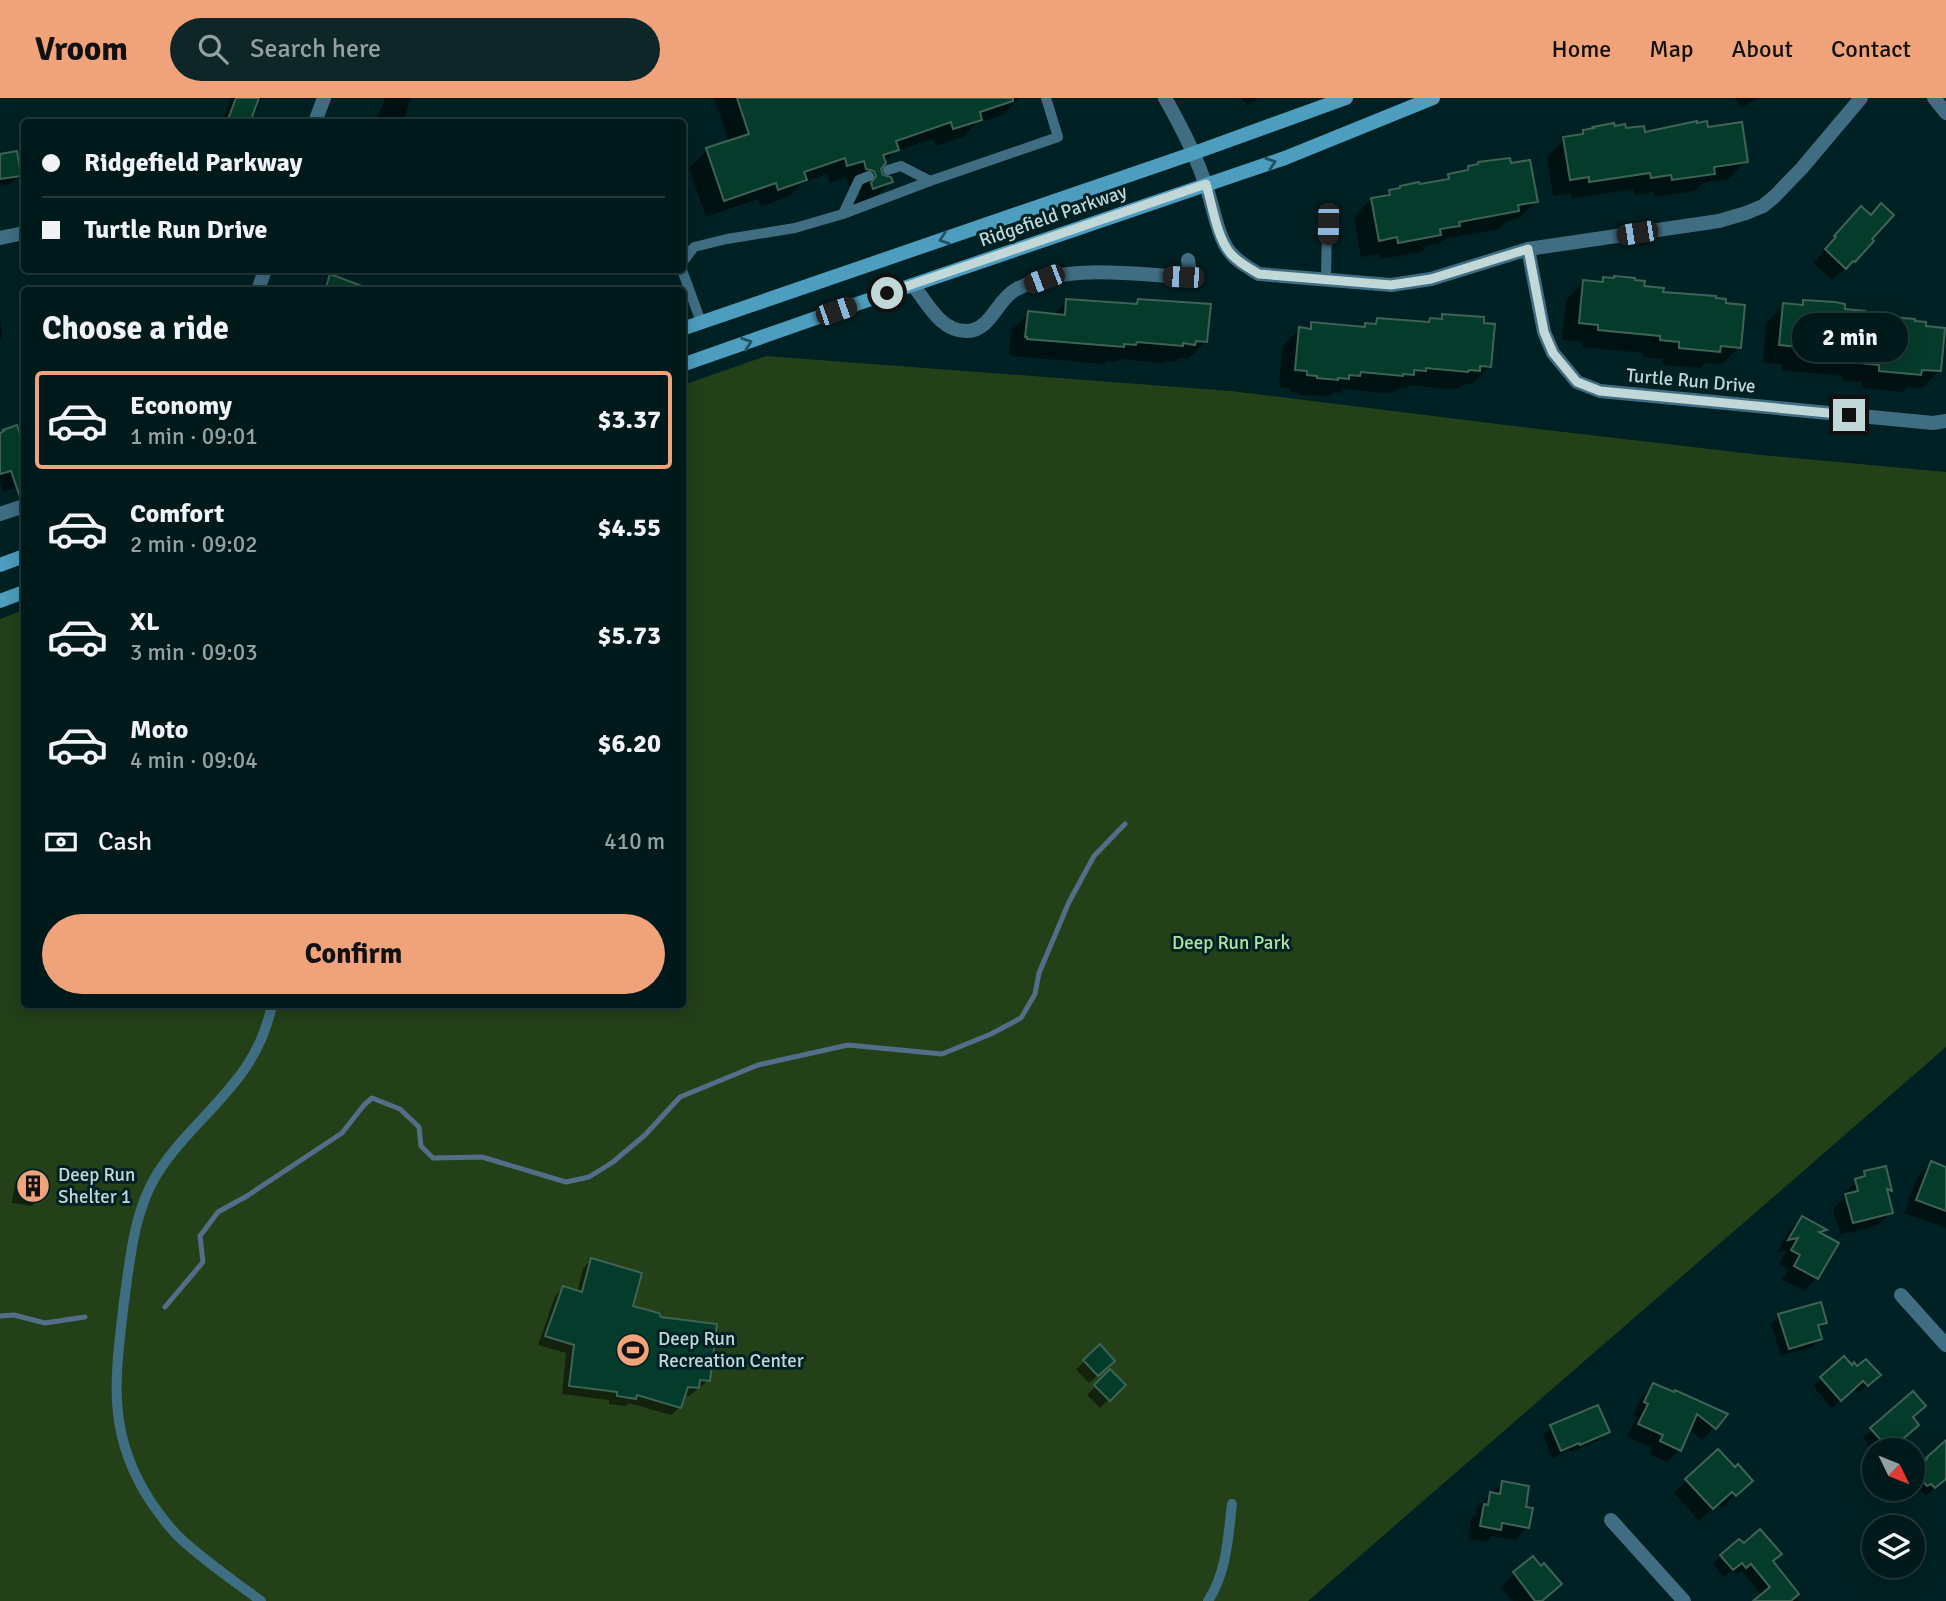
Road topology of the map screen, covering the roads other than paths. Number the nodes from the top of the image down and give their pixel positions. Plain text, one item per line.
1 (324, 98) edge
2 (1046, 98) edge
3 (1165, 98) edge
4 (1346, 98) edge
5 (1433, 98) edge
6 (1861, 98) edge
7 (1934, 98) edge
8 (1946, 113) edge
9 (316, 119) edge
10 (1194, 153) junction
11 (888, 170) dead end
12 (869, 176) dead end
13 (930, 181) junction
14 (1206, 184) junction
15 (1330, 208) dead end
16 (843, 214) junction
17 (21, 234) edge
18 (0, 238) edge
19 (1528, 249) junction
20 (686, 258) edge
21 (1188, 260) dead end
22 (683, 273) edge
23 (1326, 280) junction
24 (913, 285) junction
25 (701, 322) junction
26 (686, 328) edge
27 (686, 364) edge
28 (1946, 421) edge
29 (21, 507) edge
30 (0, 514) edge
31 (21, 557) edge
32 (0, 565) edge
33 (21, 594) edge
34 (0, 601) edge
35 (271, 1008) edge
36 (1901, 1295) dead end
37 (1946, 1345) edge
38 (1233, 1504) dead end
39 (1611, 1520) dead end
40 (261, 1601) edge
41 (1208, 1601) edge
42 (1684, 1601) edge

1 - 9 street
2 - 13 lane
3 - 10 street
4 - 10 main road, Ridgefield Parkway
14 -> 5 main road, Ridgefield Parkway
6 - 19 street
7 - 8 street
10 - 14 street
10 -> 25 main road, Ridgefield Parkway
11 - 13 lane
12 - 16 lane
13 - 16 lane
14 - 23 street
14 - 24 main road, Ridgefield Parkway
15 - 23 lane
16 - 20 lane
17 - 18 street
19 - 23 street
19 - 28 street, Turtle Run Drive
21 - 24 street
22 - 25 lane
27 -> 24 main road, Ridgefield Parkway
25 - 26 main road, Ridgefield Parkway
29 - 30 street
31 - 32 main road
33 - 34 main road
35 - 40 lane
36 - 37 street
38 - 41 lane
39 - 42 street

